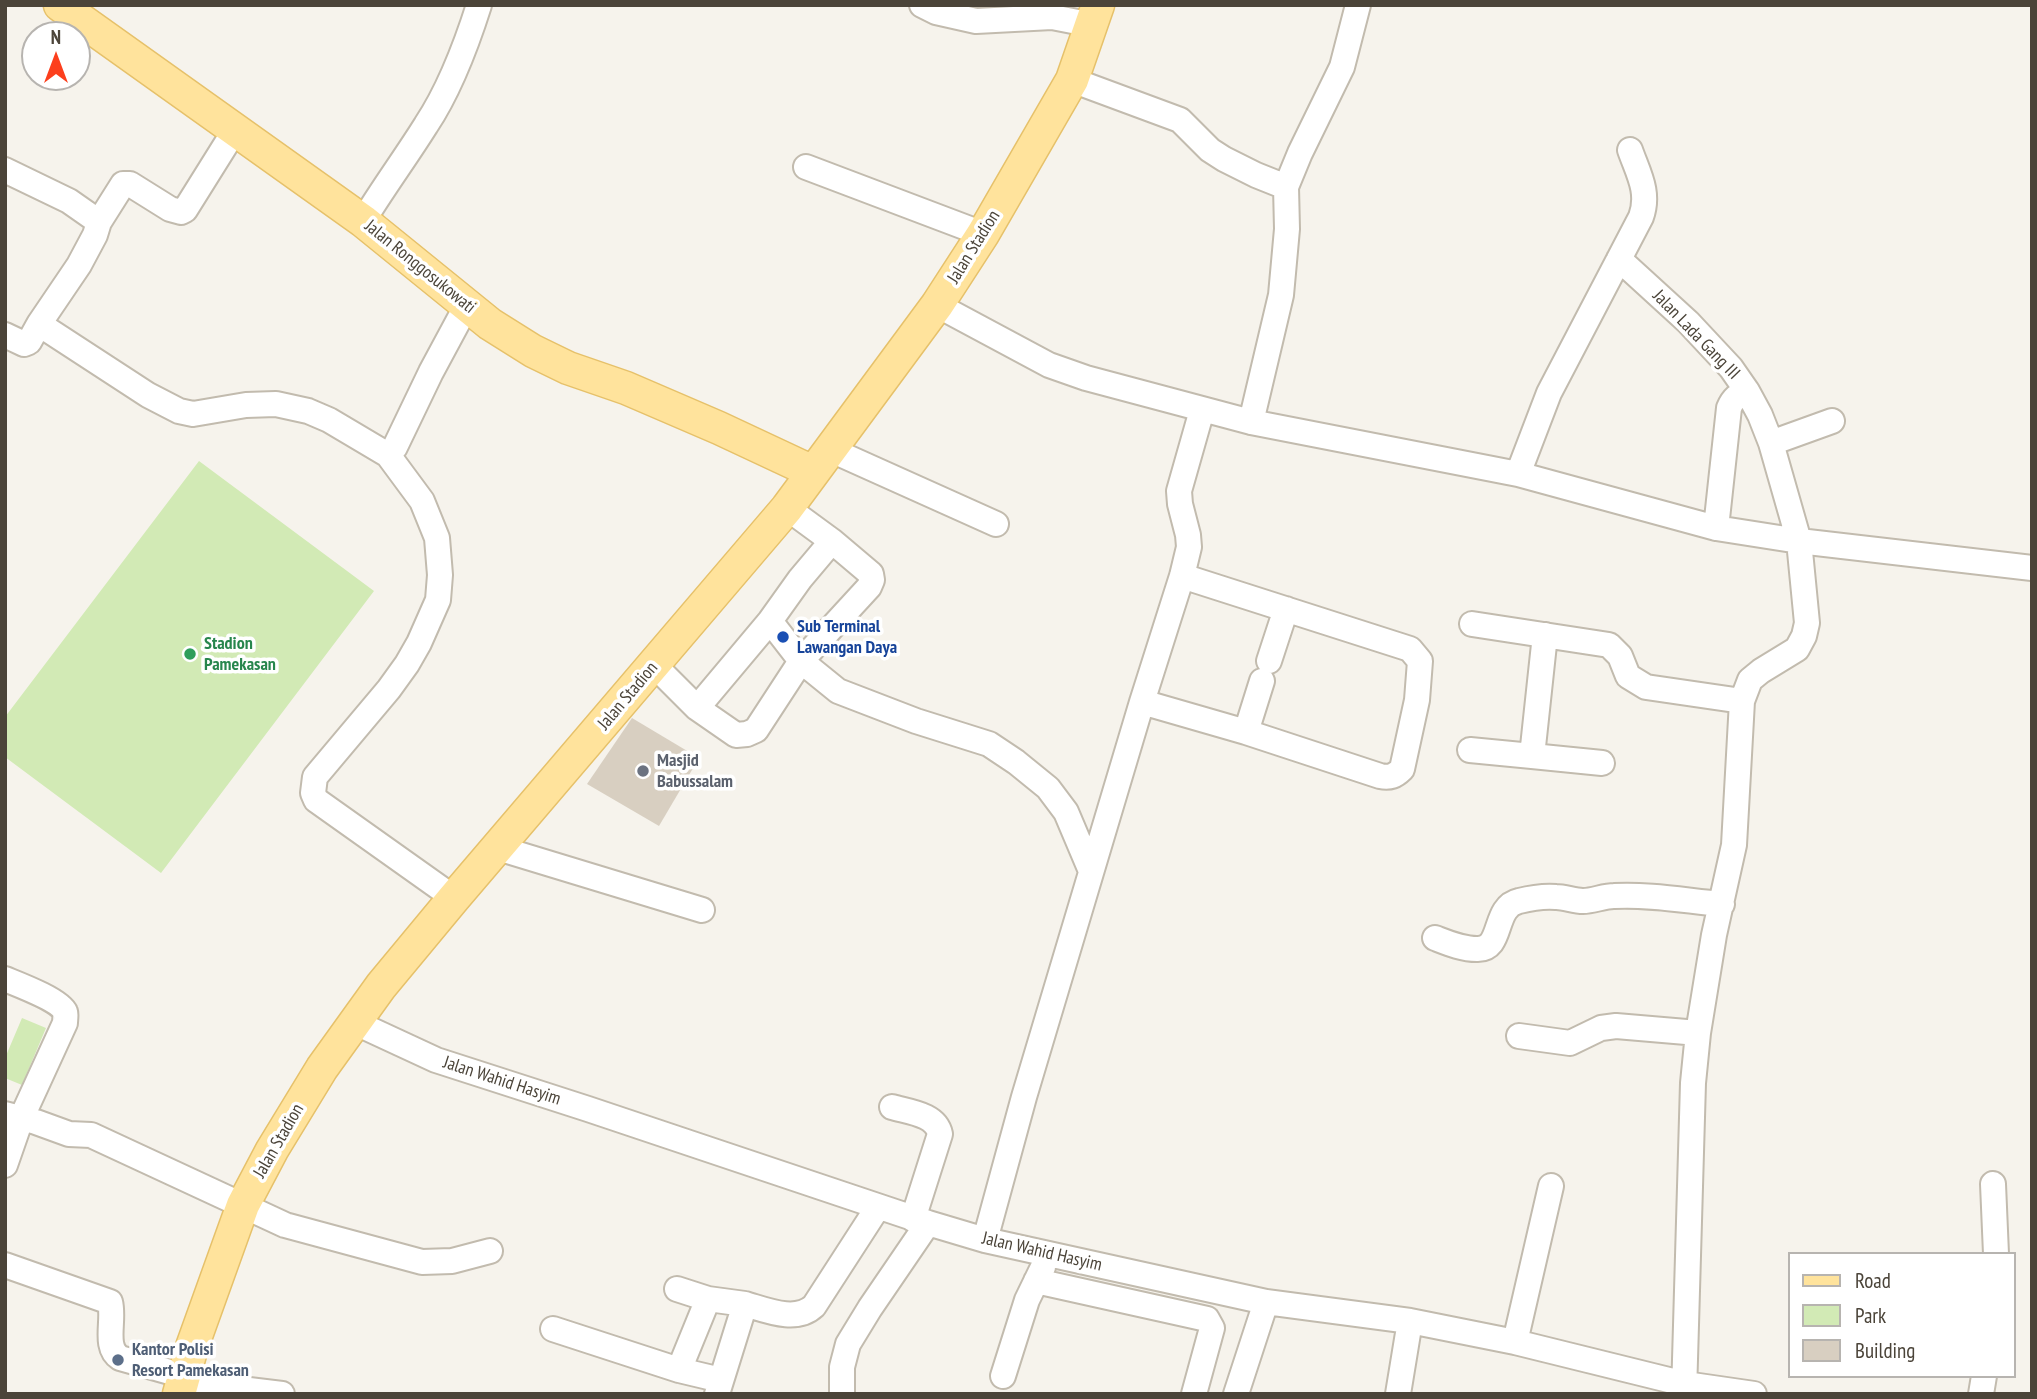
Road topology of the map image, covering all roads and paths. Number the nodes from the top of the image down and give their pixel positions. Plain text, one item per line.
1 (60, 5) edge
2 (479, 5) edge
3 (922, 5) edge
4 (1358, 5) edge
5 (1096, 15) edge
6 (1072, 80) junction
7 (235, 130) junction
8 (1630, 150) dead end
9 (806, 167) dead end
10 (5, 170) edge
11 (1286, 187) junction
12 (363, 221) junction
13 (99, 222) junction
14 (983, 234) junction
15 (1619, 259) junction
16 (467, 305) junction
17 (937, 305) junction
18 (39, 324) junction
19 (5, 335) edge
20 (1747, 391) junction
21 (1202, 410) junction
22 (1832, 421) dead end
23 (1251, 422) junction
24 (1771, 443) junction
25 (388, 454) junction
26 (821, 460) junction
27 (1518, 474) junction
28 (787, 508) junction
29 (996, 524) dead end
30 (1716, 528) junction
31 (832, 541) junction
32 (1798, 541) junction
33 (2032, 568) edge
34 (1182, 576) junction
35 (1286, 609) junction
36 (770, 621) junction
37 (1472, 624) dead end
38 (1545, 635) junction
39 (801, 661) junction
40 (654, 665) junction
41 (1742, 701) junction
42 (1142, 702) junction
43 (697, 708) junction
44 (1246, 732) junction
45 (1470, 750) dead end
46 (1532, 756) junction
47 (1602, 763) dead end
48 (498, 848) junction
49 (1091, 871) junction
50 (454, 898) junction
51 (1722, 904) junction
52 (702, 910) dead end
53 (1435, 938) dead end
54 (5, 978) edge
55 (354, 1022) junction
56 (1698, 1033) junction
57 (1519, 1036) dead end
58 (892, 1107) dead end
59 (13, 1117) edge
60 (5, 1165) edge
61 (1993, 1184) dead end
62 (1551, 1186) dead end
63 (243, 1205) junction
64 (878, 1207) junction
65 (920, 1221) junction
66 (985, 1240) junction
67 (490, 1251) dead end
68 (1996, 1252) edge
69 (1051, 1254) junction
70 (5, 1265) edge
71 (1036, 1281) junction
72 (677, 1289) dead end
73 (708, 1299) junction
74 (1266, 1302) junction
75 (745, 1304) junction
76 (1410, 1321) junction
77 (553, 1329) dead end
78 (1515, 1342) junction
79 (679, 1370) junction
80 (1003, 1376) dead end
81 (182, 1384) edge
82 (719, 1387) edge
83 (1684, 1389) edge
84 (282, 1394) edge
85 (842, 1394) edge
86 (1194, 1394) edge
87 (1236, 1394) edge
88 (1398, 1394) edge
89 (1755, 1394) edge

1 - 7 main road, Jalan Ronggosukowati
2 - 12 street
3 - 5 street
4 - 11 street
5 - 6 main road, Jalan Stadion
6 - 11 street
6 - 14 main road, Jalan Stadion
7 - 12 main road, Jalan Ronggosukowati
7 - 13 street
8 - 15 street
9 - 14 street
10 - 13 street
11 - 23 street
12 - 16 main road, Jalan Ronggosukowati
13 - 18 street
14 - 17 main road, Jalan Stadion
15 - 20 street, Jalan Lada Gang III
15 - 27 street
16 - 25 street
16 - 26 main road, Jalan Ronggosukowati
17 - 21 street
17 - 26 main road, Jalan Stadion
18 - 19 street
18 - 25 street
20 - 24 street, Jalan Lada Gang III
20 - 30 street
21 - 23 street
21 - 34 street
22 - 24 street
23 - 27 street
24 - 32 street, Jalan Lada Gang III
25 - 50 street
26 - 28 main road, Jalan Stadion
26 - 29 street
27 - 30 street
28 - 31 street
28 - 40 main road, Jalan Stadion
30 - 32 street
31 - 36 street
31 - 39 street
32 - 33 street
32 - 41 street, Jalan Lada Gang III
34 - 35 street
34 - 42 street
35 - 44 street
35 - 44 street
36 - 39 street
36 - 43 street
37 - 38 street
38 - 41 street
38 - 46 street
39 - 43 street
39 - 49 street
40 - 43 street
40 - 48 main road, Jalan Stadion
41 - 51 street
42 - 44 street
42 - 49 street
45 - 46 street
46 - 47 street
48 - 50 main road, Jalan Stadion
48 - 52 street
49 - 66 street
50 - 55 main road, Jalan Stadion
51 - 53 street
51 - 56 street
54 - 59 street
55 - 63 main road, Jalan Stadion
55 - 64 street, Jalan Wahid Hasyim
56 - 57 street
56 - 83 street
58 - 65 street
59 - 60 street
59 - 63 street
61 - 68 street
62 - 78 street
63 - 67 street
63 - 81 main road, Jalan Stadion
64 - 65 street, Jalan Wahid Hasyim
64 - 75 street
65 - 66 street, Jalan Wahid Hasyim
65 - 85 street
66 - 69 street, Jalan Wahid Hasyim
69 - 71 street
69 - 74 street, Jalan Wahid Hasyim
70 - 81 street
71 - 80 street
71 - 86 street
72 - 73 street
73 - 75 street
73 - 79 street
74 - 76 street, Jalan Wahid Hasyim
74 - 87 street
75 - 82 street
76 - 78 street, Jalan Wahid Hasyim
76 - 88 street
77 - 79 street
78 - 83 street, Jalan Wahid Hasyim
79 - 82 street
81 - 84 street
83 - 89 street, Jalan Wahid Hasyim

